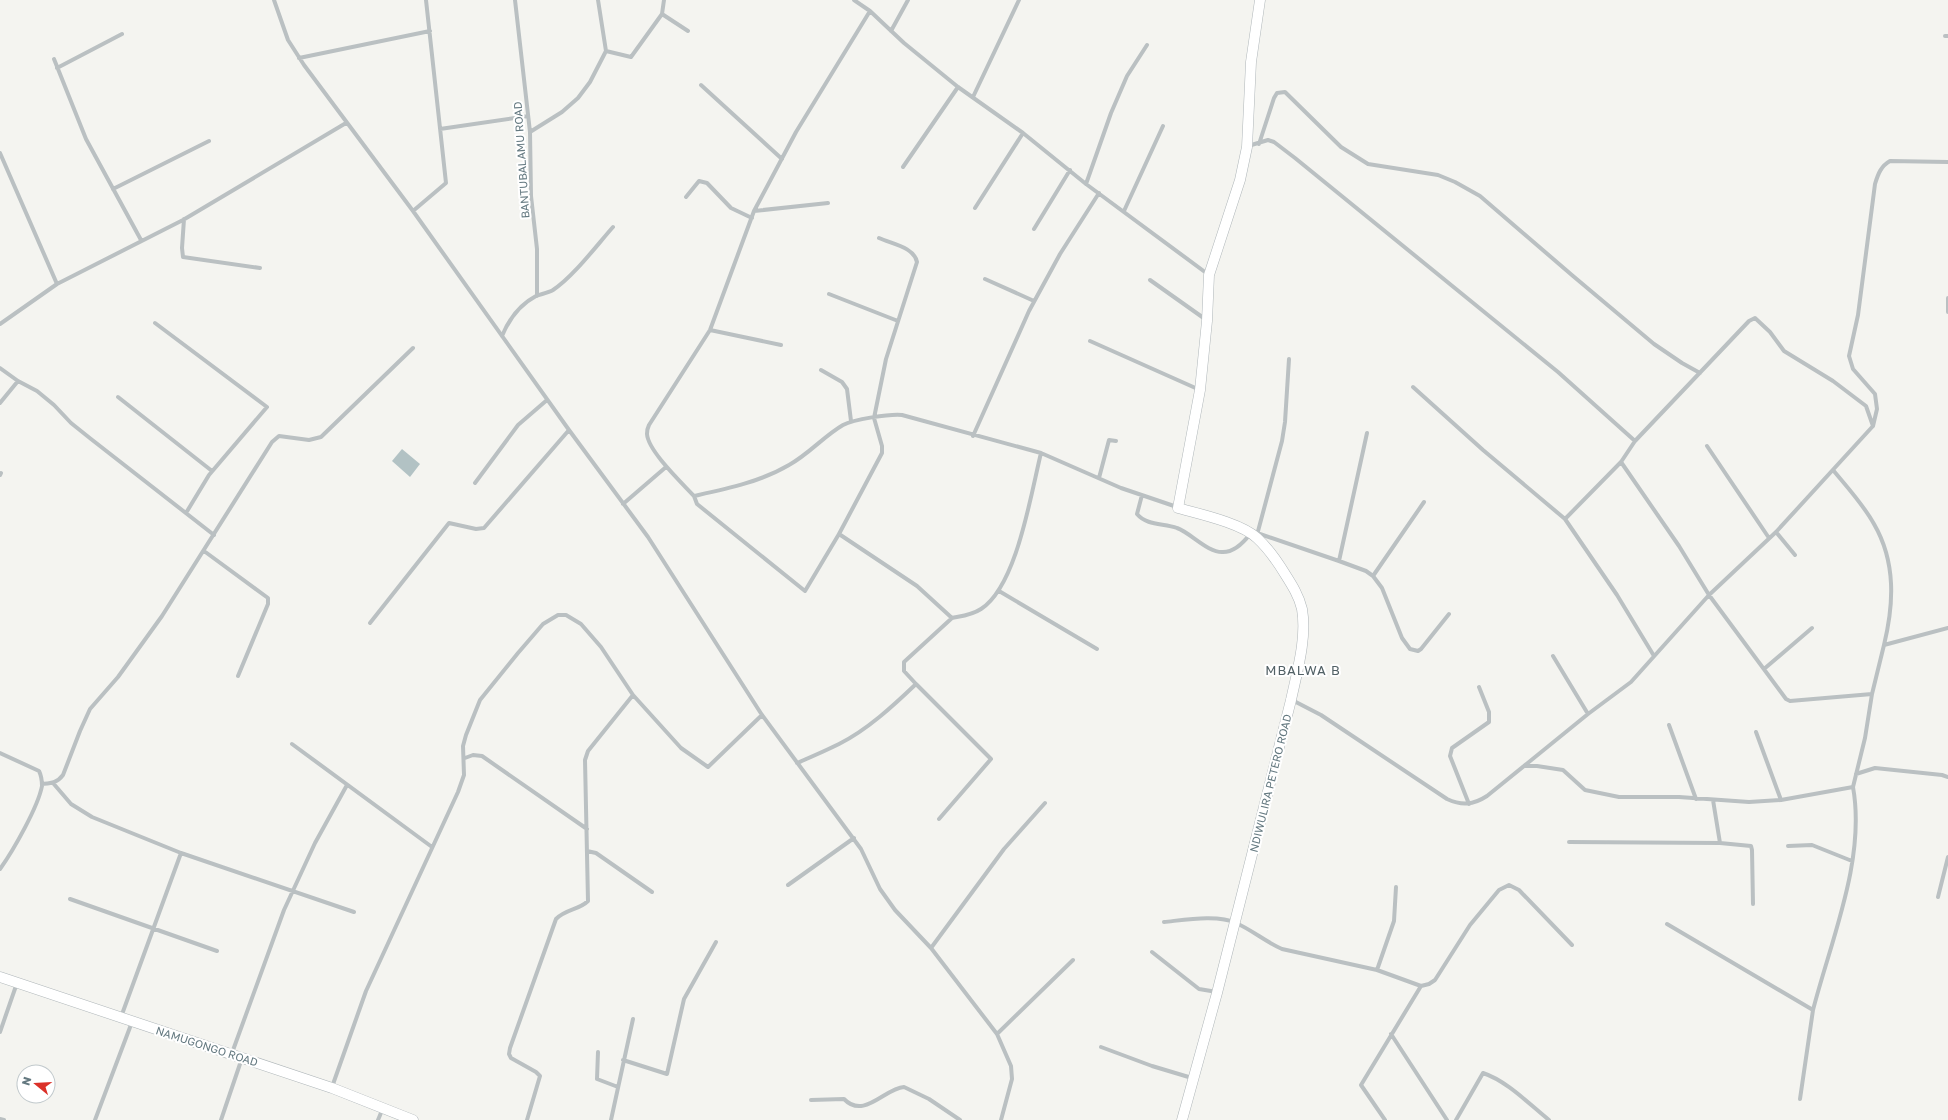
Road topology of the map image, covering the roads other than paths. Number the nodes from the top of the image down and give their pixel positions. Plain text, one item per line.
1 (274, 0) edge
2 (426, 0) edge
3 (515, 0) edge
4 (598, 0) edge
5 (664, 0) edge
6 (854, 0) edge
7 (908, 0) edge
8 (1019, 0) edge
9 (1260, 0) edge
10 (870, 11) junction
11 (662, 14) junction
12 (430, 31) junction
13 (688, 31) dead end
14 (891, 31) junction
15 (122, 34) dead end
16 (1147, 45) dead end
17 (606, 51) junction
18 (299, 58) junction
19 (54, 59) dead end
20 (57, 68) junction
21 (701, 85) dead end
22 (958, 87) junction
23 (973, 97) junction
24 (528, 116) junction
25 (346, 122) junction
26 (1163, 126) dead end
27 (440, 129) junction
28 (530, 132) junction
29 (1023, 133) junction
30 (209, 141) dead end
31 (1259, 144) junction
32 (1247, 147) junction
33 (0, 153) edge
34 (782, 158) junction
35 (1948, 162) edge
36 (903, 167) dead end
37 (1070, 170) junction
38 (1086, 184) junction
39 (113, 188) junction
40 (1099, 193) junction
41 (686, 197) dead end
42 (828, 203) dead end
43 (975, 208) dead end
44 (1124, 210) junction
45 (413, 211) junction
46 (754, 212) junction
47 (752, 218) junction
48 (184, 219) junction
49 (613, 226) dead end
50 (1034, 229) dead end
51 (879, 238) dead end
52 (141, 240) junction
53 (260, 268) dead end
54 (1209, 275) junction
55 (985, 279) dead end
56 (1150, 280) dead end
57 (56, 284) junction
58 (829, 294) dead end
59 (537, 296) junction
60 (1948, 298) edge
61 (1034, 301) junction
62 (1948, 312) edge
63 (898, 321) junction
64 (1207, 321) junction
65 (155, 323) dead end
66 (0, 324) edge
67 (710, 330) junction
68 (502, 336) junction
69 (1090, 341) dead end
70 (781, 345) dead end
71 (413, 348) dead end
72 (1290, 360) dead end
73 (0, 368) edge
74 (821, 370) dead end
75 (1700, 373) junction
76 (18, 381) junction
77 (1413, 387) dead end
78 (1200, 390) junction
79 (118, 396) dead end
80 (548, 400) junction
81 (0, 403) edge
82 (874, 418) junction
83 (851, 421) junction
84 (1873, 426) junction
85 (569, 430) junction
86 (1367, 433) dead end
87 (973, 436) junction
88 (1116, 440) dead end
89 (1635, 441) junction
90 (1707, 446) dead end
91 (1040, 453) junction
92 (1621, 462) junction
93 (666, 467) junction
94 (1833, 470) junction
95 (212, 471) junction
96 (1099, 478) junction
97 (475, 483) dead end
98 (1142, 495) junction
99 (694, 496) junction
100 (1424, 502) dead end
101 (623, 504) junction
102 (1178, 508) junction
103 (186, 513) junction
104 (1565, 519) junction
105 (1776, 532) junction
106 (838, 534) junction
107 (214, 535) junction
108 (1255, 535) junction
109 (1769, 538) junction
110 (204, 551) junction
111 (1795, 555) dead end
112 (1339, 561) junction
113 (1373, 576) junction
114 (999, 591) junction
115 (1708, 595) junction
116 (1449, 614) dead end
117 (952, 618) junction
118 (370, 623) dead end
119 (1812, 628) dead end
120 (1948, 628) edge
121 (1884, 645) junction
122 (1097, 649) dead end
123 (1553, 656) dead end
124 (1654, 656) junction
125 (1764, 669) junction
126 (238, 676) dead end
127 (916, 684) junction
128 (1479, 687) dead end
129 (1872, 694) junction
130 (633, 695) junction
131 (1291, 700) junction
132 (1588, 714) junction
133 (762, 715) junction
134 (1669, 725) dead end
135 (1756, 732) dead end
136 (292, 744) dead end
137 (0, 753) edge
138 (465, 758) junction
139 (797, 763) junction
140 (1524, 766) junction
141 (1856, 774) junction
142 (1948, 777) edge
143 (53, 783) junction
144 (42, 784) junction
145 (347, 785) junction
146 (1853, 787) junction
147 (1696, 799) junction
148 (1713, 800) junction
149 (1781, 800) junction
150 (1045, 803) dead end
151 (1469, 804) junction
152 (939, 819) dead end
153 (587, 829) junction
154 (854, 838) junction
155 (1569, 842) dead end
156 (1720, 842) junction
157 (1788, 846) dead end
158 (432, 847) junction
159 (181, 852) junction
160 (587, 852) junction
161 (1948, 857) edge
162 (1852, 861) junction
163 (0, 869) edge
164 (788, 885) dead end
165 (1396, 887) dead end
166 (293, 891) junction
167 (652, 892) dead end
168 (1938, 897) dead end
169 (70, 899) dead end
170 (1753, 904) dead end
171 (354, 912) dead end
172 (1164, 922) dead end
173 (1235, 922) junction
174 (1667, 924) dead end
175 (153, 929) junction
176 (716, 942) dead end
177 (1572, 945) dead end
178 (931, 948) junction
179 (217, 951) dead end
180 (1152, 952) dead end
181 (1073, 960) dead end
182 (1377, 970) junction
183 (0, 977) edge
184 (17, 982) junction
185 (1422, 986) junction
186 (1217, 992) junction
187 (1813, 1010) junction
188 (121, 1017) junction
189 (633, 1019) dead end
190 (132, 1021) junction
191 (0, 1032) edge
192 (997, 1034) junction
193 (1391, 1034) junction
194 (1101, 1047) dead end
195 (598, 1052) dead end
196 (231, 1054) junction
197 (242, 1057) junction
198 (623, 1060) junction
199 (1192, 1078) junction
200 (618, 1087) junction
201 (332, 1088) junction
202 (1800, 1099) dead end
203 (811, 1100) dead end
204 (383, 1108) junction
205 (872, 1109) dead end
206 (853, 1111) dead end
207 (0, 1119) edge
208 (4, 1120) edge
209 (95, 1120) edge
210 (221, 1120) edge
211 (378, 1120) edge
212 (413, 1120) edge
213 (527, 1120) edge
214 (611, 1120) edge
215 (960, 1120) edge
216 (1001, 1120) edge
217 (1182, 1120) edge
218 (1385, 1120) edge
219 (1447, 1120) edge
220 (1456, 1120) edge
221 (1549, 1120) edge

1 - 18 street
2 - 12 street
3 - 24 street, BANTUBALAMU ROAD
4 - 17 street
5 - 11 street
6 - 10 street
7 - 14 street
8 - 23 street
9 - 32 street
10 - 14 street
10 - 34 street
11 - 13 street
11 - 17 street
12 - 18 street
12 - 27 street
14 - 22 street
15 - 20 street
16 - 38 street
17 - 28 street
18 - 25 street
19 - 20 street
20 - 39 street
21 - 34 street
22 - 23 street
22 - 36 street
23 - 29 street
24 - 27 street
24 - 28 street, BANTUBALAMU ROAD
25 - 45 street
25 - 48 street
26 - 44 street
27 - 45 street
28 - 59 street, BANTUBALAMU ROAD
29 - 37 street
29 - 43 street
30 - 39 street
31 - 32 street
31 - 75 street
31 - 89 street
32 - 54 street
33 - 57 street
34 - 46 street
35 - 84 street
37 - 38 street
37 - 50 street
38 - 40 street
39 - 52 street
40 - 44 street
40 - 61 street
41 - 47 street
42 - 46 street
44 - 54 street
45 - 68 street
46 - 47 street
47 - 67 street
48 - 52 street
48 - 53 street
49 - 59 street
51 - 63 street
52 - 57 street
54 - 64 street
55 - 61 street
56 - 64 street
57 - 66 street
58 - 63 street
59 - 68 street
60 - 62 street
61 - 87 street
63 - 82 street
64 - 78 street
65 - 95 street
67 - 70 street
67 - 93 street
68 - 80 street
69 - 78 street
71 - 107 street
72 - 108 street
73 - 76 street
74 - 83 street
75 - 84 street
75 - 89 street
76 - 81 street
76 - 103 street
77 - 104 street
78 - 102 street
79 - 95 street
80 - 85 street
80 - 97 street
82 - 83 street
82 - 87 street
82 - 106 street
83 - 99 street
84 - 94 street
85 - 101 street
85 - 118 street
86 - 112 street
87 - 91 street
88 - 96 street
89 - 92 street
90 - 109 street
91 - 96 street
91 - 114 street
92 - 104 street
92 - 115 street
93 - 99 street
93 - 101 street
94 - 105 street
94 - 121 street
95 - 103 street
96 - 98 street
98 - 102 street
98 - 108 street
99 - 106 street
100 - 113 street
101 - 133 street
102 - 108 street, NDIWULIRA PETERO ROAD
103 - 107 street
104 - 124 street
105 - 109 street
105 - 111 street
106 - 117 street
107 - 110 street
108 - 112 street
108 - 131 street, NDIWULIRA PETERO ROAD
109 - 115 street
110 - 126 street
110 - 143 street
112 - 113 street
113 - 116 street
114 - 117 street
114 - 122 street
115 - 124 street
115 - 125 street
117 - 127 street
119 - 125 street
120 - 121 street
121 - 129 street
123 - 132 street
124 - 132 street
125 - 129 street
127 - 139 street
127 - 152 street
128 - 151 street
129 - 141 street
130 - 133 street
130 - 138 street
130 - 153 street
131 - 151 street
131 - 173 street, NDIWULIRA PETERO ROAD
132 - 140 street
133 - 139 street
134 - 147 street
135 - 149 street
136 - 145 street
137 - 144 street
138 - 153 street
138 - 158 street
139 - 154 street
140 - 147 street
140 - 151 street
141 - 142 street
141 - 146 street
143 - 144 street
143 - 159 street
144 - 163 street
145 - 158 street
145 - 166 street
146 - 149 street
146 - 162 street
147 - 148 street
148 - 149 street
148 - 156 street
150 - 178 street
153 - 160 street
154 - 164 street
154 - 178 street
155 - 156 street
156 - 170 street
157 - 162 street
158 - 201 street
159 - 166 street
159 - 175 street
160 - 167 street
160 - 213 street
161 - 168 street
162 - 187 street
165 - 182 street
166 - 171 street
166 - 196 street
169 - 175 street
172 - 173 street
173 - 182 street
173 - 186 street, NDIWULIRA PETERO ROAD
174 - 187 street
175 - 179 street
175 - 188 street
176 - 198 street
177 - 185 street
178 - 192 street
180 - 186 street
181 - 192 street
182 - 185 street
183 - 184 street, NAMUGONGO ROAD
184 - 188 street, NAMUGONGO ROAD
184 - 191 street
185 - 193 street
186 - 199 street, NDIWULIRA PETERO ROAD
187 - 202 street
188 - 190 street, NAMUGONGO ROAD
189 - 198 street
190 - 196 street, NAMUGONGO ROAD
190 - 209 street
192 - 216 street
193 - 218 street
193 - 219 street
194 - 199 street
195 - 200 street
196 - 197 street, NAMUGONGO ROAD
197 - 201 street, NAMUGONGO ROAD
197 - 210 street
198 - 200 street
199 - 217 street, NDIWULIRA PETERO ROAD
200 - 214 street
201 - 204 street, NAMUGONGO ROAD
203 - 206 street
204 - 211 street
204 - 212 street, NAMUGONGO ROAD
205 - 215 street
207 - 208 street
220 - 221 street

